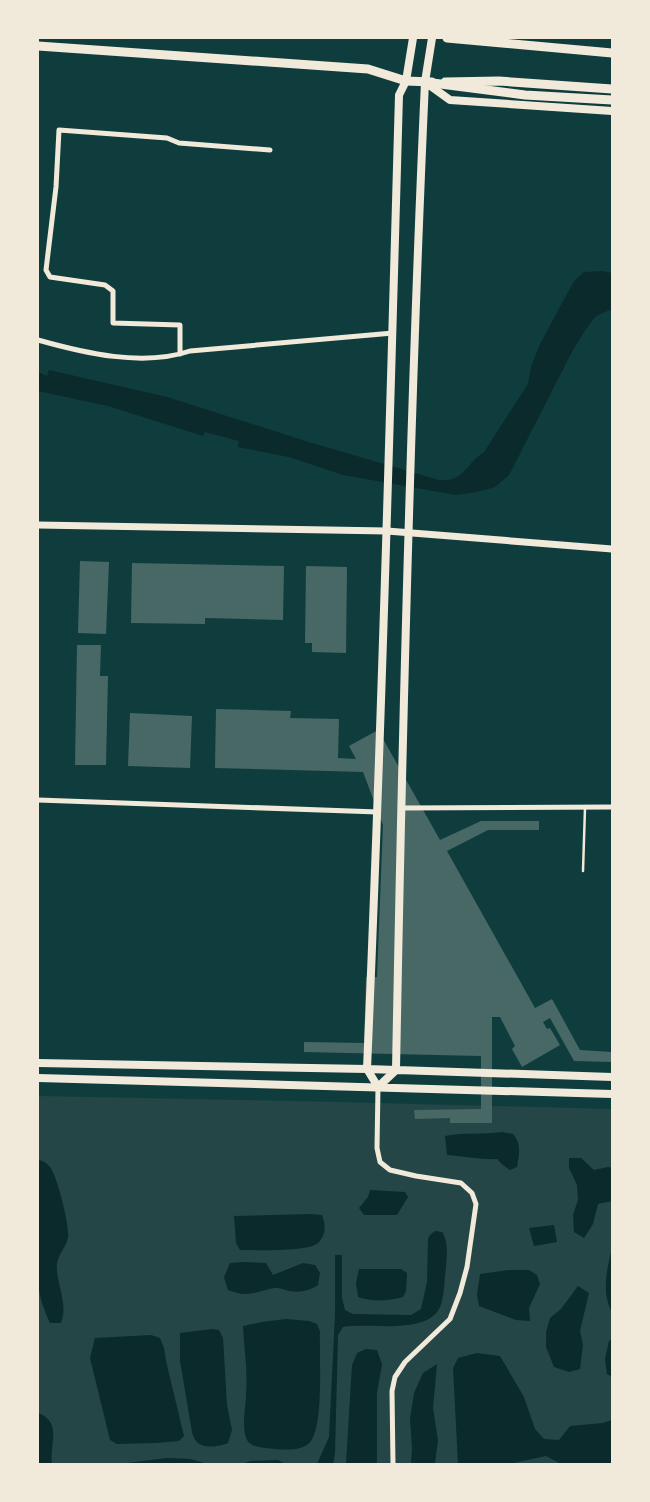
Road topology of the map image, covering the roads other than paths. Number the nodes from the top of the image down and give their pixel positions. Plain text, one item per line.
1 (413, 38) edge
2 (432, 38) edge
3 (447, 38) edge
4 (38, 46) edge
5 (612, 53) edge
6 (406, 81) junction
7 (425, 82) junction
8 (612, 89) edge
9 (612, 100) edge
10 (612, 111) edge
11 (270, 150) dead end
12 (393, 333) junction
13 (38, 340) edge
14 (180, 354) junction
15 (38, 525) edge
16 (387, 531) junction
17 (409, 532) junction
18 (612, 549) edge
19 (38, 800) edge
20 (401, 808) junction
21 (584, 808) junction
22 (612, 808) edge
23 (378, 812) junction
24 (583, 872) dead end
25 (38, 1063) edge
26 (367, 1069) junction
27 (396, 1070) junction
28 (38, 1078) edge
29 (612, 1078) edge
30 (378, 1087) junction
31 (612, 1094) edge
32 (393, 1464) edge

1 - 6 main road
2 - 7 main road
3 - 5 main road
4 - 6 main road
6 - 7 main road
6 - 12 main road
7 - 8 main road
7 - 9 main road
7 - 10 main road
7 - 17 main road
11 - 14 street
12 - 14 street
12 - 16 main road
13 - 14 street
15 - 16 street
16 - 17 street
16 - 23 main road
17 - 18 street
17 - 20 main road
19 - 23 street
20 - 21 street
20 - 27 main road
21 - 22 street
21 - 24 lane
23 - 26 main road
25 - 26 main road
26 - 27 main road
26 - 30 main road
27 - 29 main road
27 - 30 main road
28 - 30 main road
30 - 31 main road
30 - 32 street

